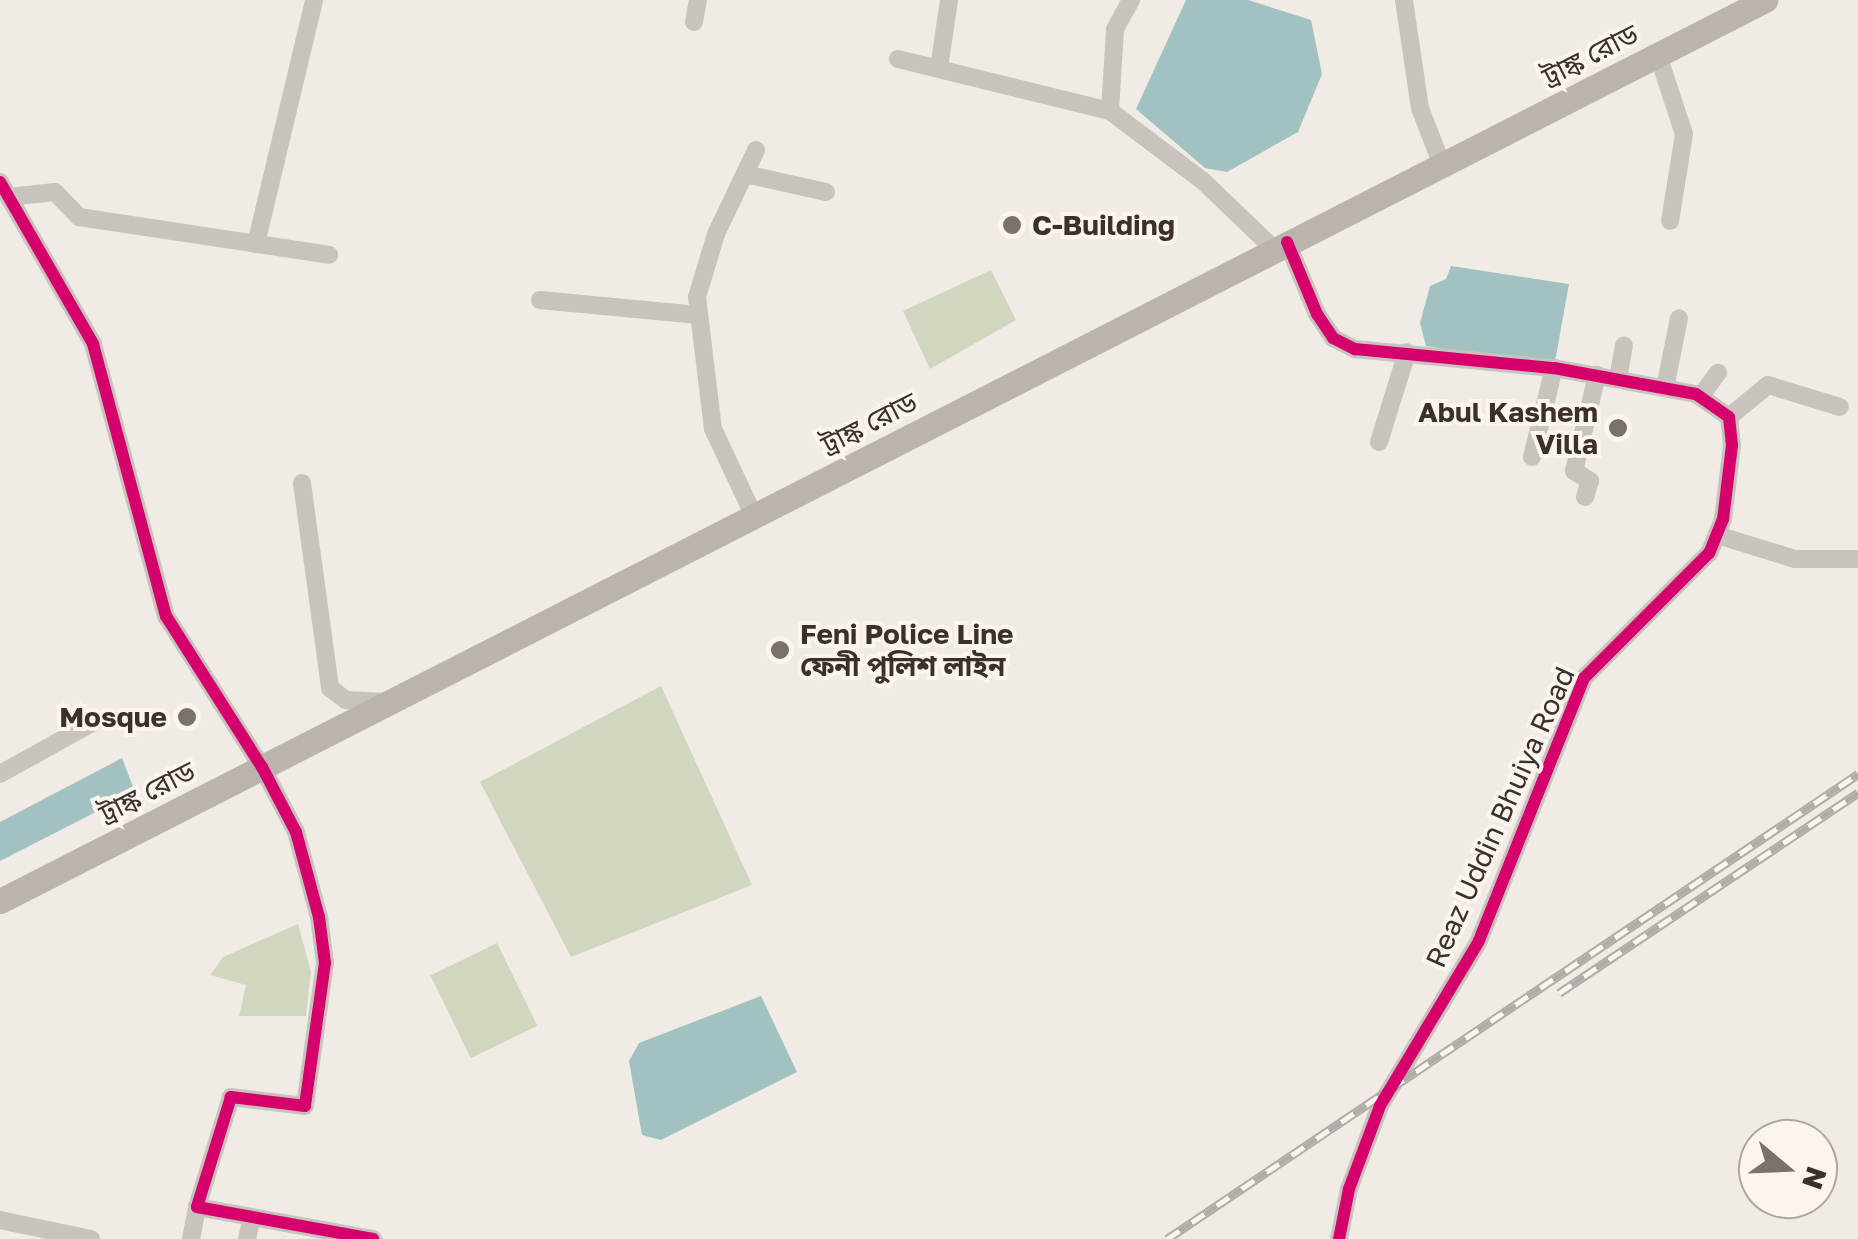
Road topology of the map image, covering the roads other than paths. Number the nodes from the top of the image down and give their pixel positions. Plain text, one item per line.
1 (314, 0) edge
2 (698, 0) edge
3 (949, 0) edge
4 (1131, 0) edge
5 (1404, 0) edge
6 (1765, 0) edge
7 (694, 22) dead end
8 (1658, 55) junction
9 (898, 59) dead end
10 (939, 68) junction
11 (1110, 111) junction
12 (756, 150) dead end
13 (1442, 164) junction
14 (745, 174) junction
15 (4, 189) edge
16 (826, 192) dead end
17 (1670, 221) dead end
18 (256, 244) junction
19 (1281, 246) junction
20 (329, 255) dead end
21 (540, 300) dead end
22 (698, 315) junction
23 (1679, 318) dead end
24 (1624, 346) dead end
25 (1407, 352) junction
26 (1554, 368) junction
27 (1718, 373) dead end
28 (1597, 375) junction
29 (1618, 379) junction
30 (1665, 388) junction
31 (1701, 396) junction
32 (1840, 408) dead end
33 (1728, 417) junction
34 (1379, 442) dead end
35 (1532, 458) dead end
36 (302, 483) dead end
37 (1586, 497) dead end
38 (754, 516) junction
39 (1717, 535) junction
40 (1858, 558) edge
41 (388, 702) junction
42 (99, 719) dead end
43 (262, 766) junction
44 (0, 774) edge
45 (0, 900) edge
46 (197, 1208) junction
47 (252, 1218) junction
48 (0, 1220) edge
49 (91, 1239) edge
50 (192, 1239) edge
51 (247, 1239) edge
52 (374, 1239) edge
53 (1339, 1239) edge

1 - 18 street
2 - 7 street
3 - 10 street
4 - 11 street
5 - 13 street
6 - 8 main road, ট্রাঙ্ক রোড
8 - 13 main road, ট্রাঙ্ক রোড
8 - 17 street
9 - 10 street
10 - 11 street
11 - 19 street
12 - 14 street
13 - 19 main road, ট্রাঙ্ক রোড
14 - 16 street
14 - 22 street
15 - 18 street
15 - 43 street
18 - 20 street
19 - 25 street
19 - 38 main road, ট্রাঙ্ক রোড
21 - 22 street
22 - 38 street
23 - 30 street
24 - 29 street
25 - 26 street
25 - 34 street
26 - 28 street
26 - 35 street
27 - 31 street
28 - 29 street
28 - 37 street
29 - 30 street
30 - 31 street
31 - 33 street
32 - 33 street
33 - 39 street, Reaz Uddin Bhuiya Road
36 - 41 street
38 - 41 main road, ট্রাঙ্ক রোড
39 - 40 street
39 - 53 street, Reaz Uddin Bhuiya Road
41 - 43 main road, ট্রাঙ্ক রোড
42 - 44 street
43 - 45 main road, ট্রাঙ্ক রোড
43 - 46 street
46 - 47 street
46 - 50 street
47 - 51 street
47 - 52 street
48 - 49 street

